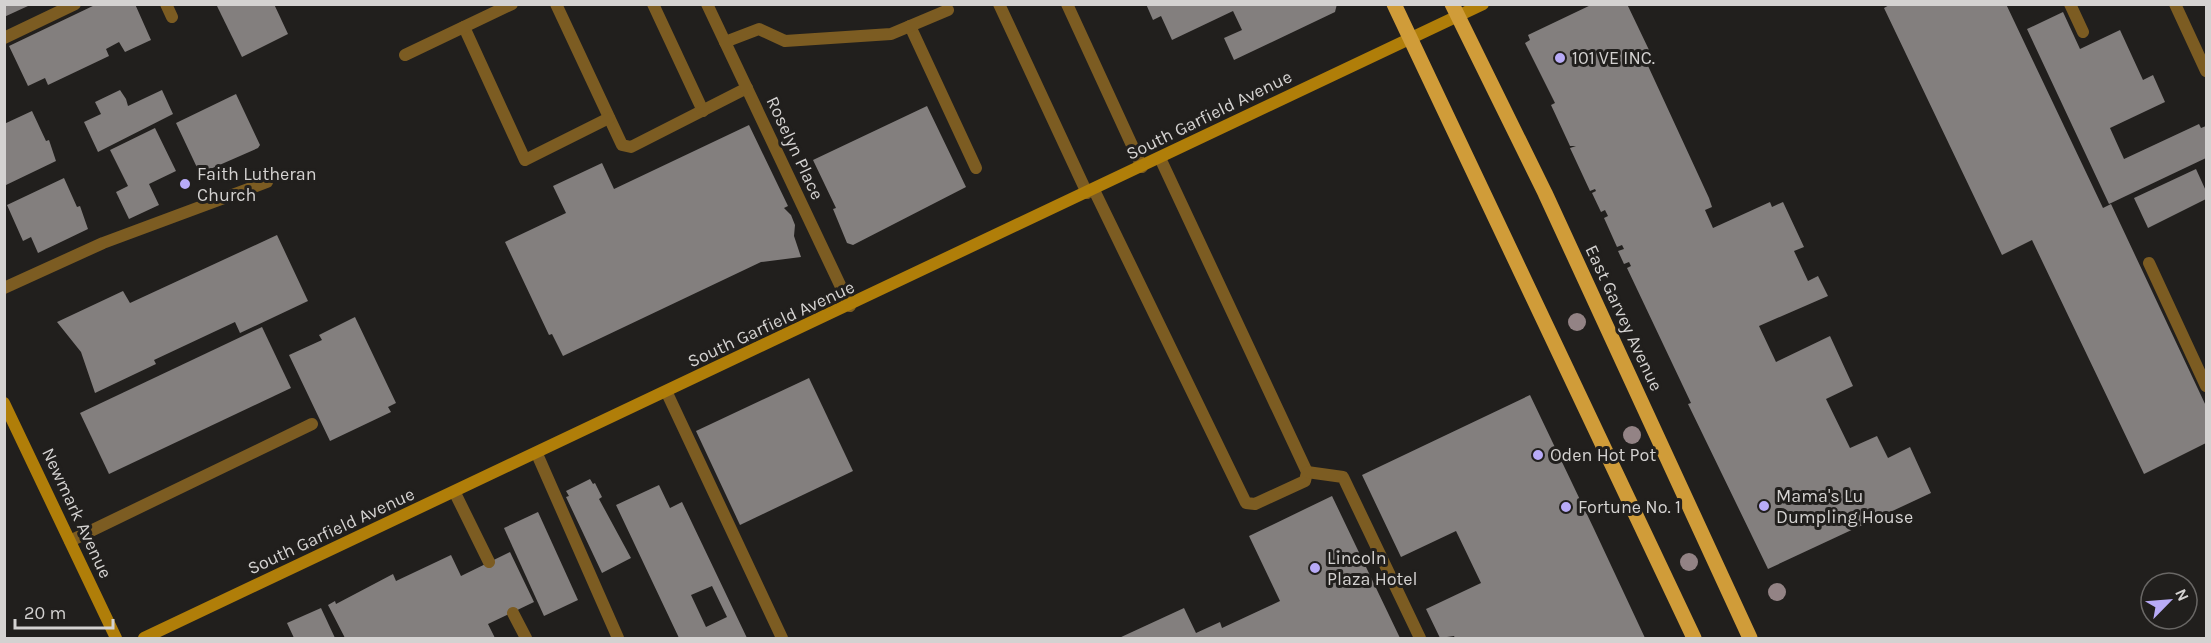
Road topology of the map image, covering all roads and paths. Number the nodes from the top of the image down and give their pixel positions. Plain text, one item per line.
1 (75, 4) edge
2 (166, 4) edge
3 (512, 4) edge
4 (556, 4) edge
5 (653, 4) edge
6 (707, 4) edge
7 (999, 4) edge
8 (1067, 4) edge
9 (1394, 4) edge
10 (1483, 4) edge
11 (2070, 4) edge
12 (2175, 4) edge
13 (952, 6) edge
14 (1455, 10) edge
15 (172, 17) dead end
16 (910, 26) junction
17 (464, 27) junction
18 (2083, 32) dead end
19 (4, 38) edge
20 (1411, 38) junction
21 (725, 42) junction
22 (405, 55) dead end
23 (2206, 71) edge
24 (747, 88) junction
25 (703, 111) junction
26 (609, 118) junction
27 (1160, 158) junction
28 (1142, 166) junction
29 (976, 168) dead end
30 (267, 182) dead end
31 (1091, 192) junction
32 (2149, 263) dead end
33 (4, 288) edge
34 (850, 306) junction
35 (2206, 386) edge
36 (667, 393) junction
37 (4, 403) edge
38 (312, 424) dead end
39 (537, 454) junction
40 (1307, 472) junction
41 (455, 493) junction
42 (70, 542) junction
43 (489, 562) dead end
44 (513, 613) dead end
45 (116, 639) edge
46 (144, 639) edge
47 (525, 639) edge
48 (618, 639) edge
49 (782, 639) edge
50 (1420, 639) edge
51 (1694, 639) edge
52 (1750, 639) edge

1 - 19 street
2 - 15 street
3 - 17 street
4 - 26 street
5 - 25 street
6 - 21 street, Roselyn Place
7 - 31 street
8 - 28 street
9 - 20 main road
10 - 14 main road, South Garfield Avenue
11 - 18 street
12 - 23 street
13 - 16 street
14 - 20 main road, South Garfield Avenue
14 - 52 main road, East Garvey Avenue
16 - 21 street
16 - 29 street
17 - 22 street
17 - 26 street
20 - 27 main road, South Garfield Avenue
20 - 51 main road
21 - 24 street, Roselyn Place
24 - 25 street
24 - 34 street, Roselyn Place
25 - 26 street
27 - 28 main road, South Garfield Avenue
27 - 40 street
28 - 31 main road, South Garfield Avenue
30 - 33 street
31 - 34 main road, South Garfield Avenue
31 - 40 street
32 - 35 street
34 - 36 main road, South Garfield Avenue
36 - 39 main road, South Garfield Avenue
36 - 49 street
37 - 42 main road, Newmark Avenue
38 - 42 street
39 - 41 main road, South Garfield Avenue
39 - 48 street
40 - 50 street
41 - 43 street
41 - 46 main road, South Garfield Avenue
42 - 45 main road, Newmark Avenue
44 - 47 street

